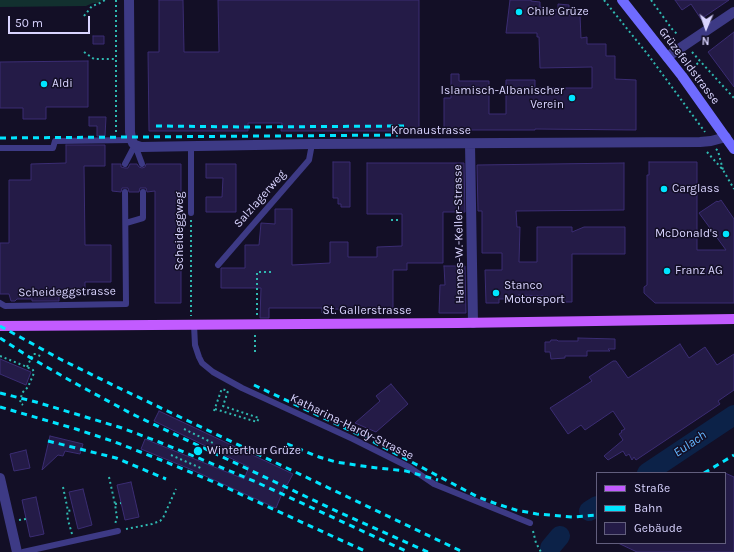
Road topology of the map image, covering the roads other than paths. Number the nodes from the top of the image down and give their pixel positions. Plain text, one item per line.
1 (129, 0) edge
2 (622, 0) edge
3 (734, 12) edge
4 (667, 57) junction
5 (726, 137) junction
6 (133, 142) junction
7 (312, 144) junction
8 (470, 144) junction
9 (191, 146) junction
10 (0, 148) edge
11 (734, 149) edge
12 (125, 164) dead end
13 (142, 164) dead end
14 (126, 192) dead end
15 (143, 192) dead end
16 (191, 213) road end
17 (126, 223) junction
18 (218, 265) dead end
19 (0, 302) edge
20 (734, 319) edge
21 (192, 320) junction
22 (473, 323) junction
23 (0, 326) edge
24 (0, 478) edge
25 (530, 523) road end
26 (118, 531) road end
27 (17, 552) edge
28 (23, 552) edge

1 - 6 street
2 - 4 main road, Grüzefeldstrasse
3 - 4 street
4 - 5 main road, Grüzefeldstrasse
5 - 8 street, Kronaustrasse
5 - 11 main road, Grüzefeldstrasse
6 - 9 street, Kronaustrasse
6 - 10 lane
6 - 12 lane
6 - 13 lane
7 - 8 street, Kronaustrasse
7 - 9 street, Kronaustrasse
7 - 18 lane, Salzlagerweg
8 - 22 street, Hannes-W.-Keller-Strasse
9 - 16 lane, Scheideggweg
14 - 17 lane, Scheideggstrasse
15 - 17 lane
17 - 19 lane, Scheideggstrasse
20 - 22 main road, St. Gallerstrasse
21 - 22 main road, St. Gallerstrasse
21 - 23 main road, St. Gallerstrasse
21 - 25 lane, Katharina-Hardy-Strasse
24 - 27 street
26 - 28 lane

